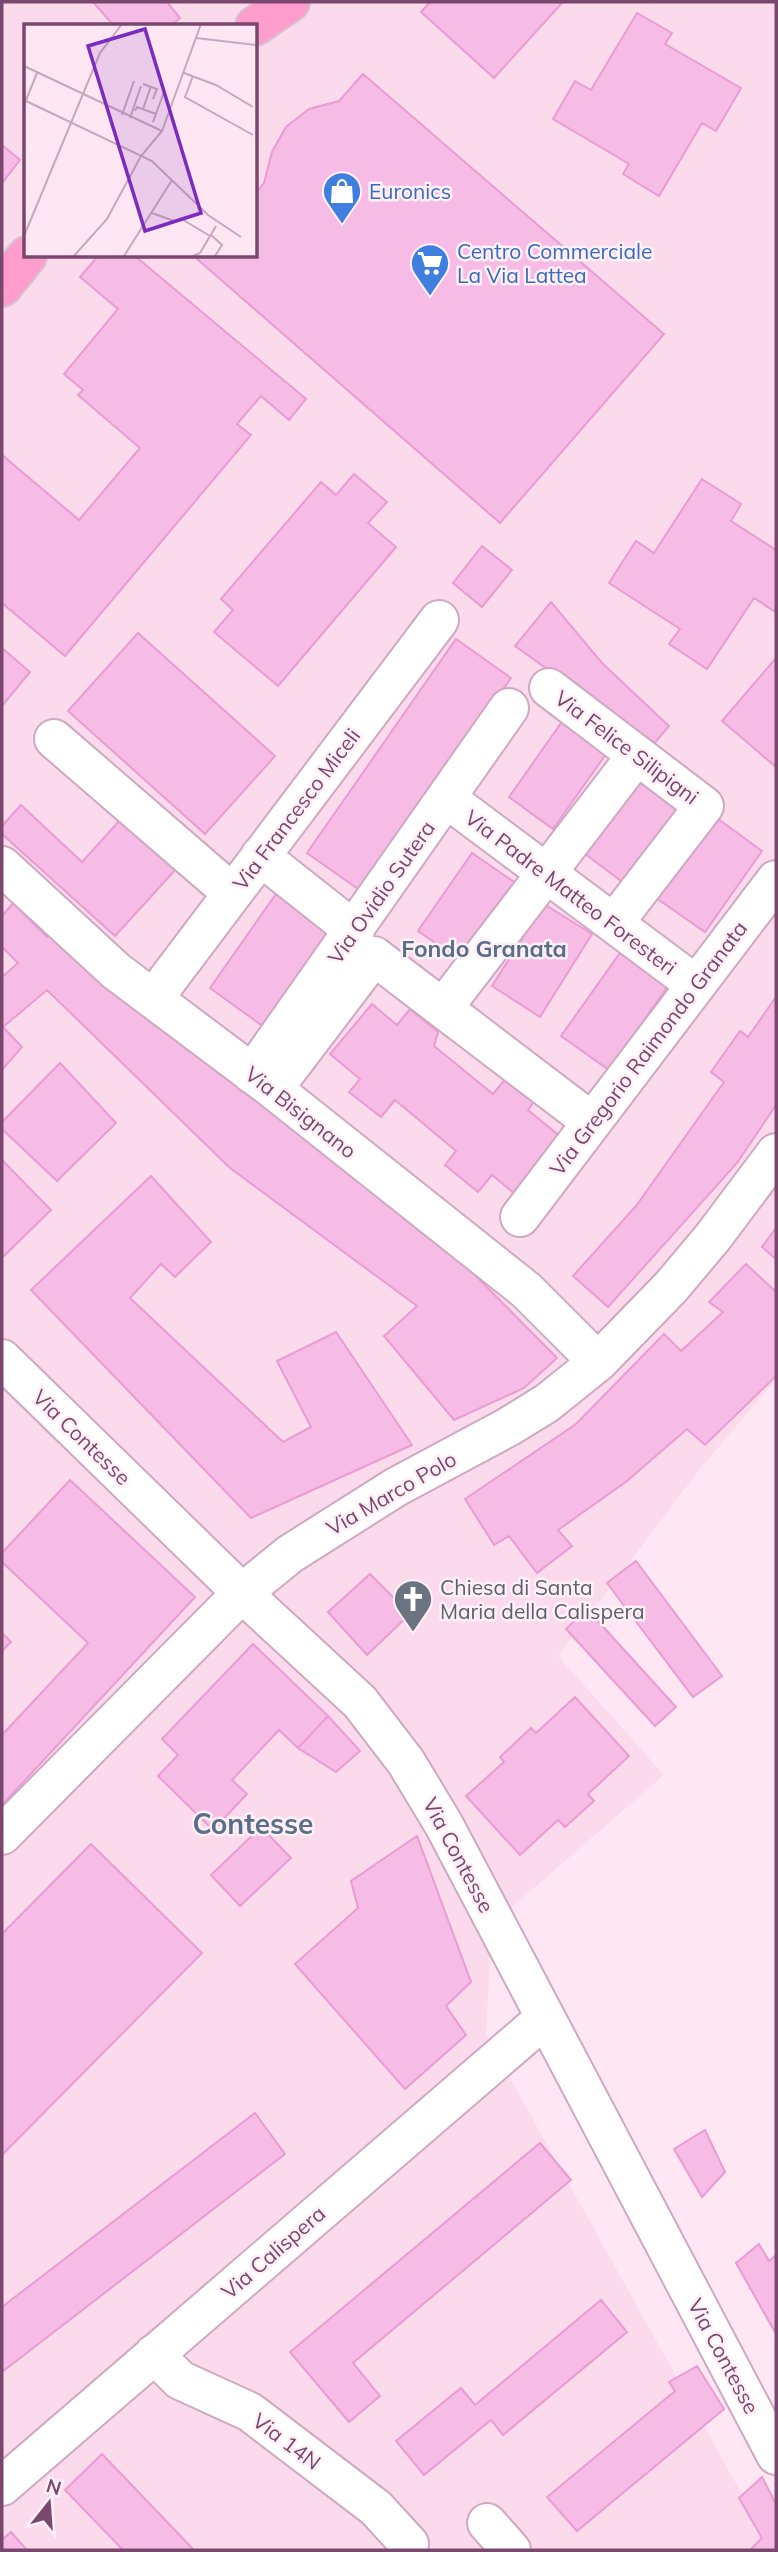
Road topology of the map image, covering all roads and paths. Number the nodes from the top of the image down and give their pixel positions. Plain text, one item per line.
1 (290, 2) edge
2 (257, 25) edge
3 (26, 257) edge
4 (2, 287) edge
5 (439, 620) dead end
6 (549, 688) dead end
7 (509, 708) dead end
8 (54, 739) dead end
9 (637, 755) junction
10 (446, 798) junction
11 (260, 856) junction
12 (2, 866) edge
13 (547, 873) junction
14 (776, 880) edge
15 (232, 893) junction
16 (614, 923) junction
17 (364, 943) junction
18 (696, 985) junction
19 (153, 999) junction
20 (443, 1008) junction
21 (262, 1081) junction
22 (592, 1122) junction
23 (776, 1153) edge
24 (520, 1217) dead end
25 (2, 1359) edge
26 (598, 1362) junction
27 (242, 1593) junction
28 (2, 1835) edge
29 (544, 2019) junction
30 (154, 2354) junction
31 (776, 2455) edge
32 (2, 2486) edge
33 (409, 2544) dead end

1 - 2 main road
3 - 4 main road
5 - 11 street, Via Francesco Miceli
6 - 9 street, Via Felice Silipigni
7 - 10 street, Via Ovidio Sutera
8 - 15 street
9 - 13 street
9 - 16 street, Via Felice Silipigni
10 - 13 street, Via Padre Matteo Foresteri
10 - 17 street, Via Ovidio Sutera
11 - 15 street, Via Francesco Miceli
11 - 17 street
12 - 19 street, Via Bisignano
13 - 16 street, Via Padre Matteo Foresteri
13 - 20 street
14 - 18 street, Via Gregorio Raimondo Granata
15 - 19 street, Via Francesco Miceli
16 - 18 street, Via Padre Matteo Foresteri
17 - 20 street
17 - 21 street, Via Ovidio Sutera
18 - 22 street, Via Gregorio Raimondo Granata
19 - 21 street, Via Bisignano
20 - 22 street
21 - 26 street, Via Bisignano
22 - 24 street, Via Gregorio Raimondo Granata
23 - 26 street, Via Marco Polo
25 - 27 street, Via Contesse
26 - 27 street, Via Marco Polo
27 - 28 street, Via Marco Polo
27 - 29 street, Via Contesse
29 - 30 street, Via Calispera
29 - 31 street, Via Contesse
30 - 32 street, Via Calispera
30 - 33 street, Via 14N

